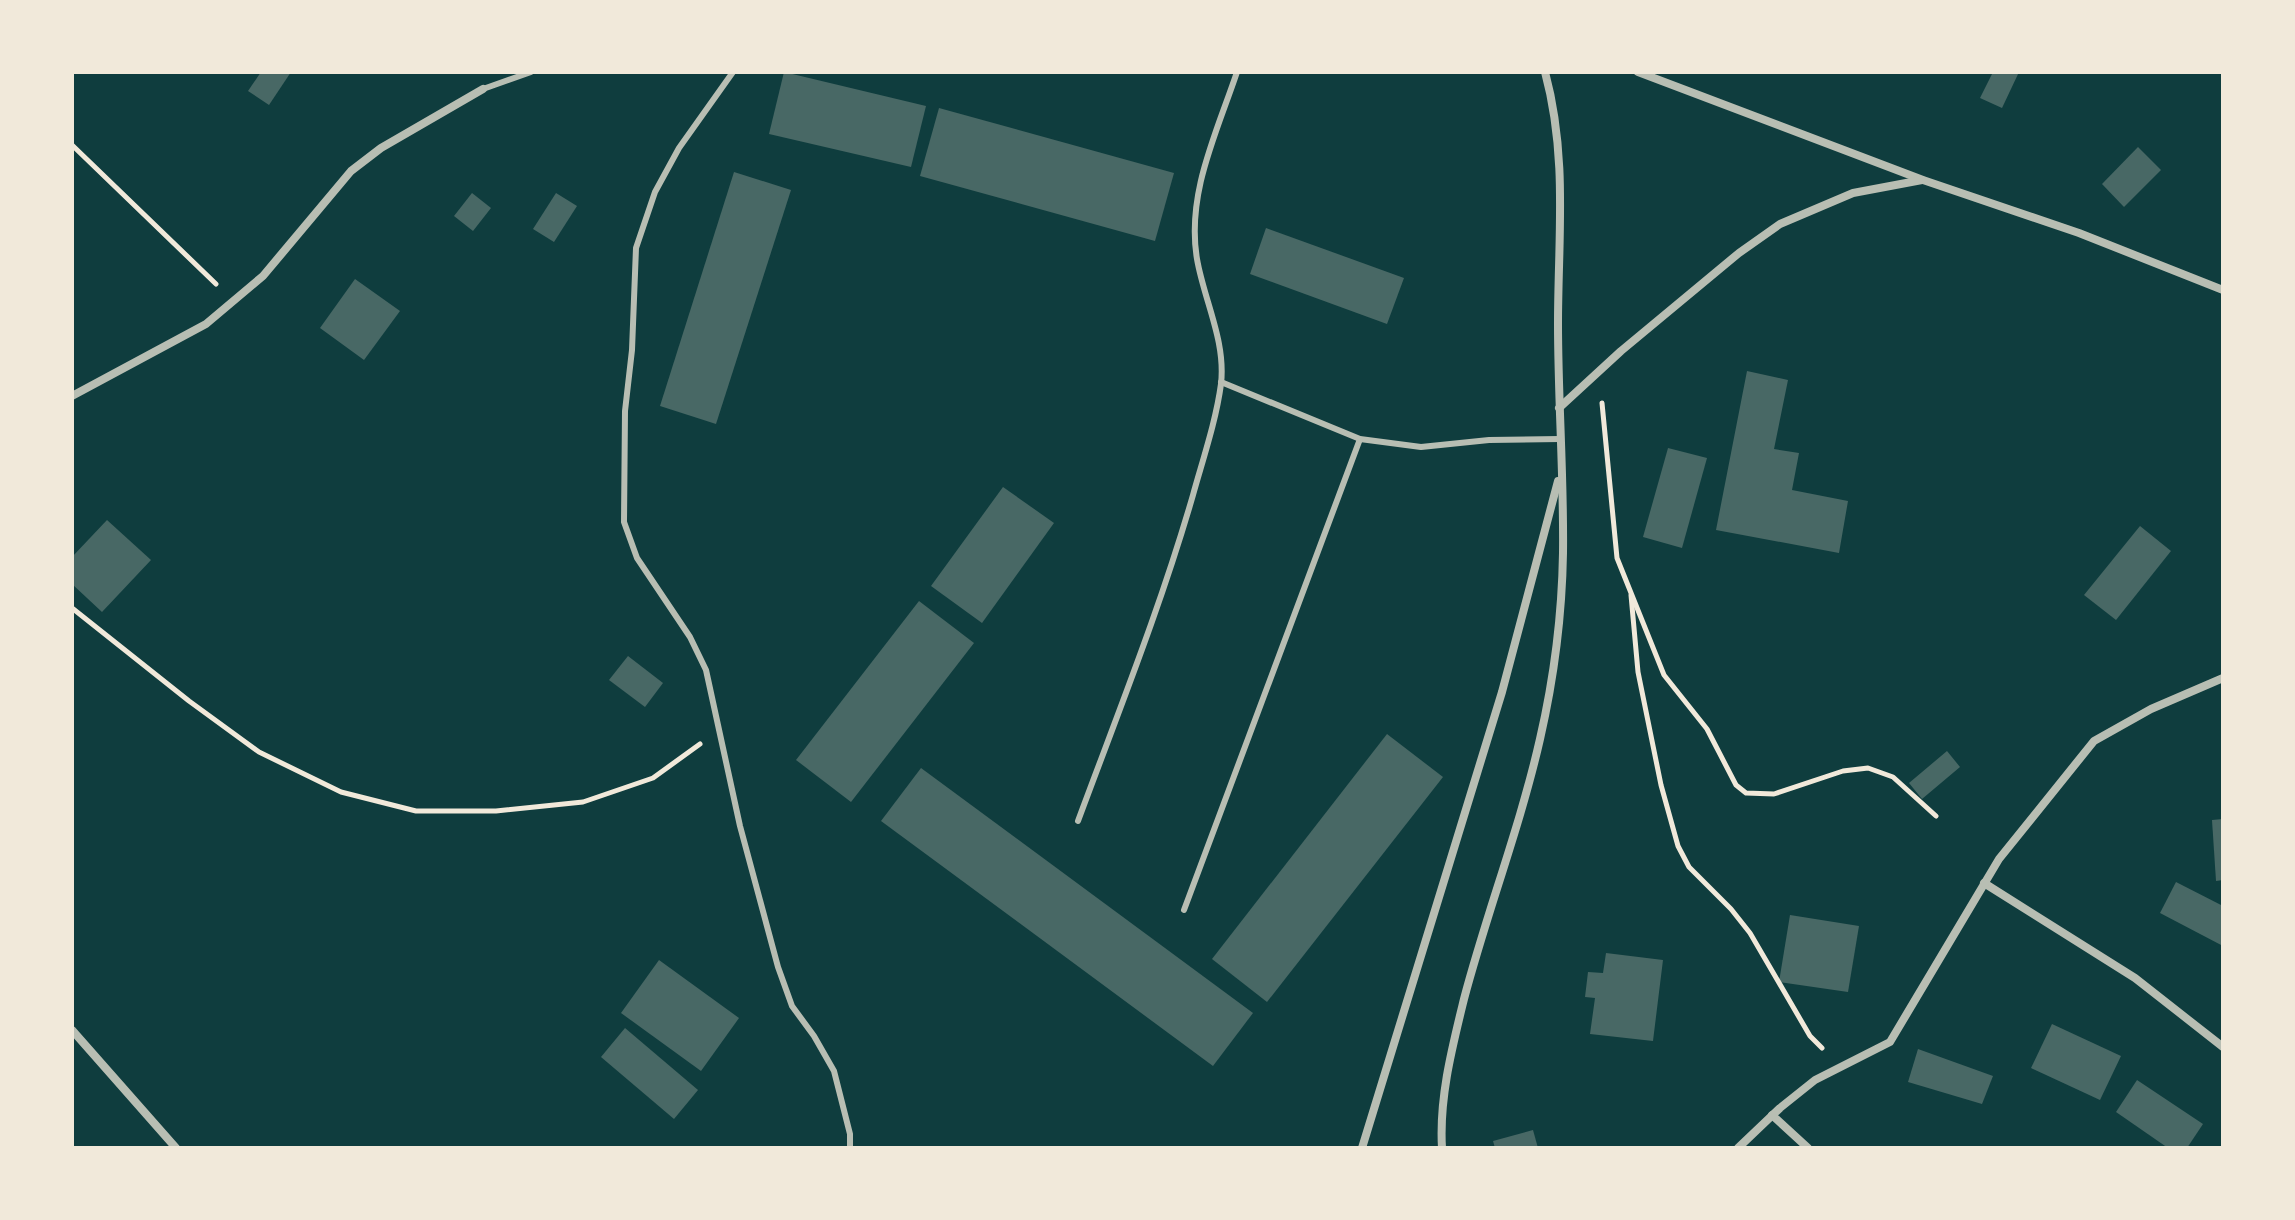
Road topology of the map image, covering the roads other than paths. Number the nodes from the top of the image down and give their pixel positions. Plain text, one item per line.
1 (531, 72) edge
2 (733, 72) edge
3 (1237, 72) edge
4 (1545, 72) edge
5 (1638, 72) edge
6 (483, 89) joint
7 (1923, 180) junction
8 (2223, 290) edge
9 (1221, 382) junction
10 (72, 396) edge
11 (1559, 408) junction
12 (1360, 439) junction
13 (1560, 439) junction
14 (1561, 473) junction
15 (2223, 678) edge
16 (1078, 821) dead end
17 (1984, 883) junction
18 (1184, 910) dead end
19 (72, 1030) edge
20 (2223, 1047) edge
21 (1772, 1115) junction
22 (176, 1148) edge
23 (850, 1148) edge
24 (1362, 1148) edge
25 (1442, 1148) edge
26 (1738, 1148) edge
27 (1808, 1148) edge

1 - 6 lane
2 - 23 lane
3 - 9 lane
4 - 11 street
5 - 7 street
6 - 10 street
7 - 8 street
7 - 11 street
9 - 12 lane
9 - 16 lane
11 - 13 street
12 - 13 lane
12 - 18 lane
13 - 14 street
14 - 24 street
14 - 25 street
15 - 17 street
17 - 20 street
17 - 21 street
19 - 22 street
21 - 26 street
21 - 27 street

